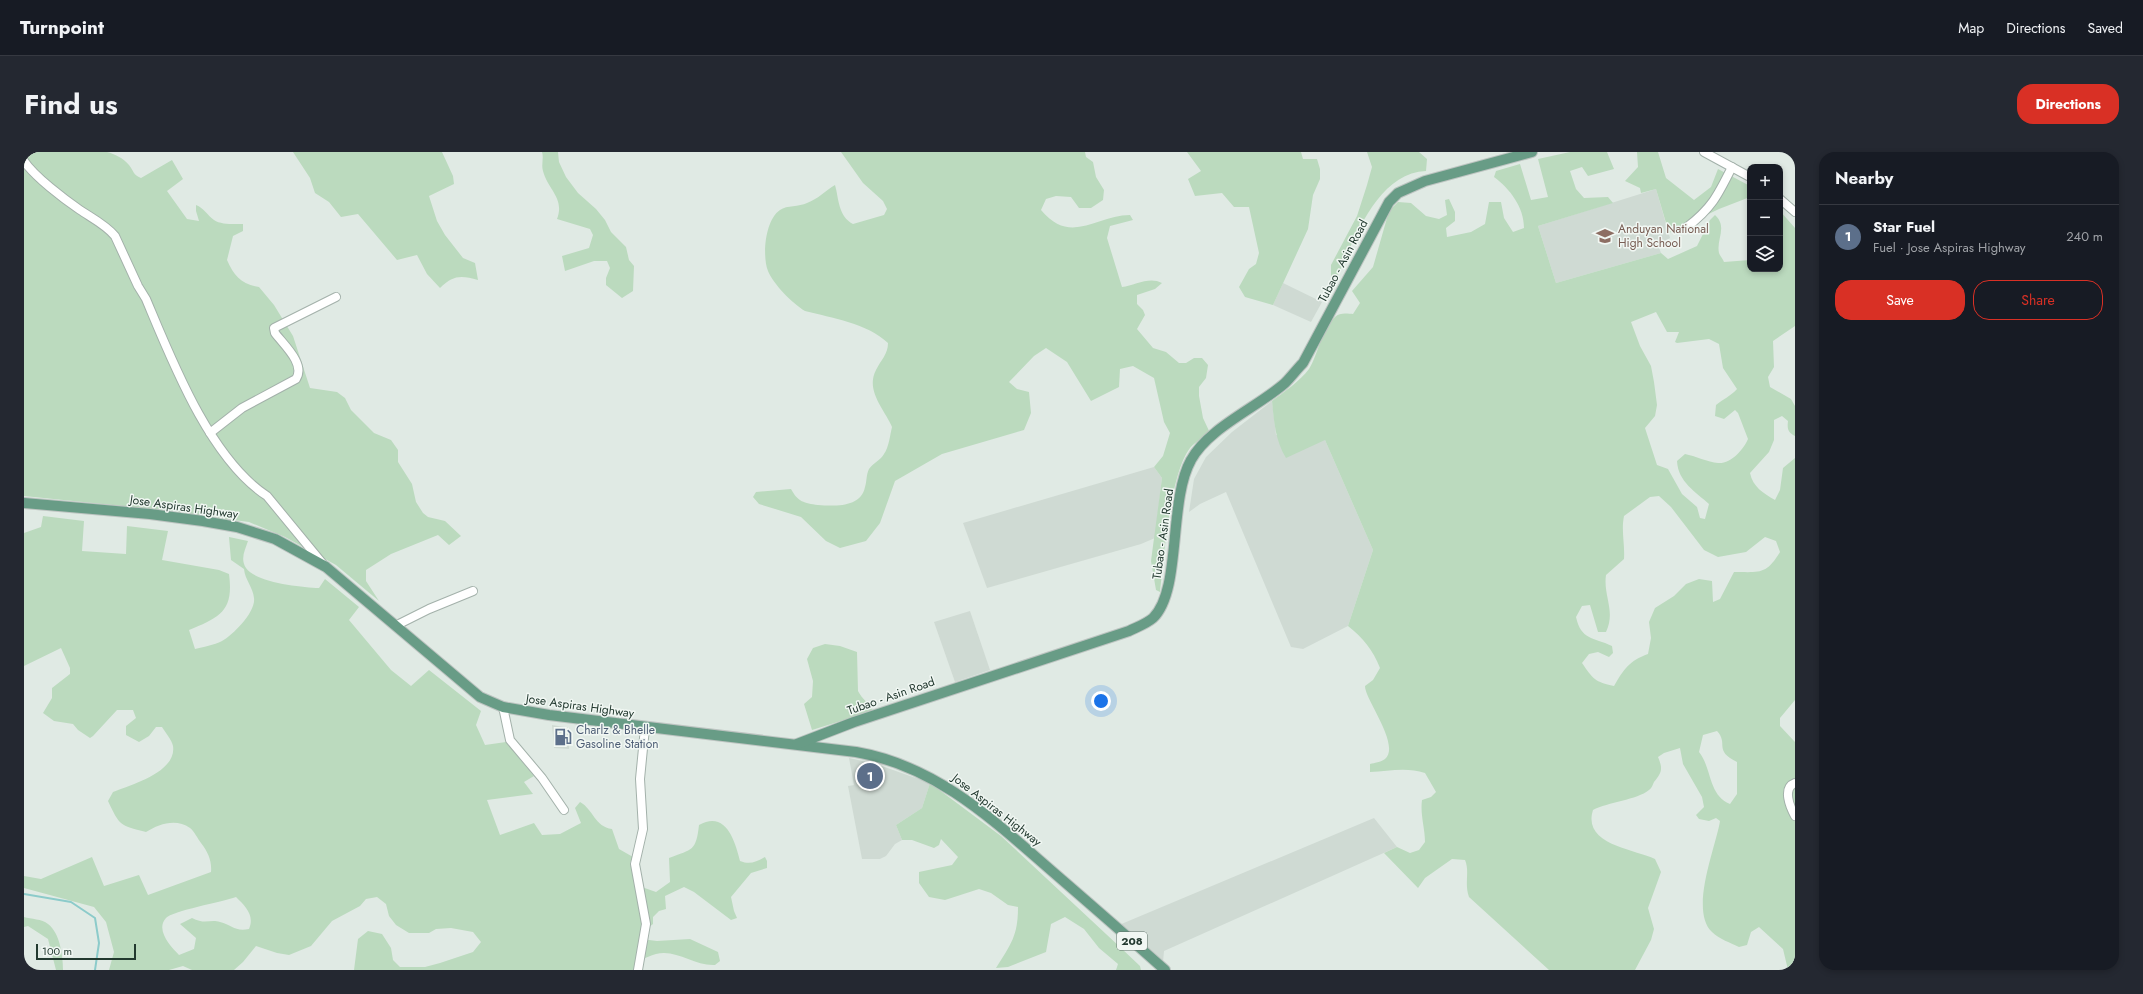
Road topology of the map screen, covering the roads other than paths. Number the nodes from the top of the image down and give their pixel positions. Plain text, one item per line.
1 (1532, 152) edge
2 (1704, 152) edge
3 (24, 161) edge
4 (1732, 167) junction
5 (1747, 174) edge
6 (1781, 200) edge
7 (1795, 212) edge
8 (1687, 227) dead end
9 (336, 297) dead end
10 (210, 433) junction
11 (24, 503) edge
12 (326, 567) junction
13 (473, 591) dead end
14 (395, 626) junction
15 (503, 707) junction
16 (645, 728) junction
17 (795, 745) junction
18 (1795, 783) edge
19 (564, 810) dead end
20 (1795, 816) edge
21 (638, 970) edge
22 (1165, 970) edge

1 - 17 main road, Tubao - Asin Road
2 - 4 street
3 - 10 street
4 - 5 street
4 - 8 street
6 - 7 street
9 - 10 street
10 - 12 street
11 - 12 main road, Jose Aspiras Highway / 208
12 - 14 main road, Jose Aspiras Highway / 208
13 - 14 street
14 - 15 main road, Jose Aspiras Highway / 208
15 - 16 main road, Jose Aspiras Highway / 208
15 - 19 street
16 - 17 main road, Jose Aspiras Highway / 208
16 - 21 street
17 - 22 main road, Jose Aspiras Highway / 208
18 - 20 street

